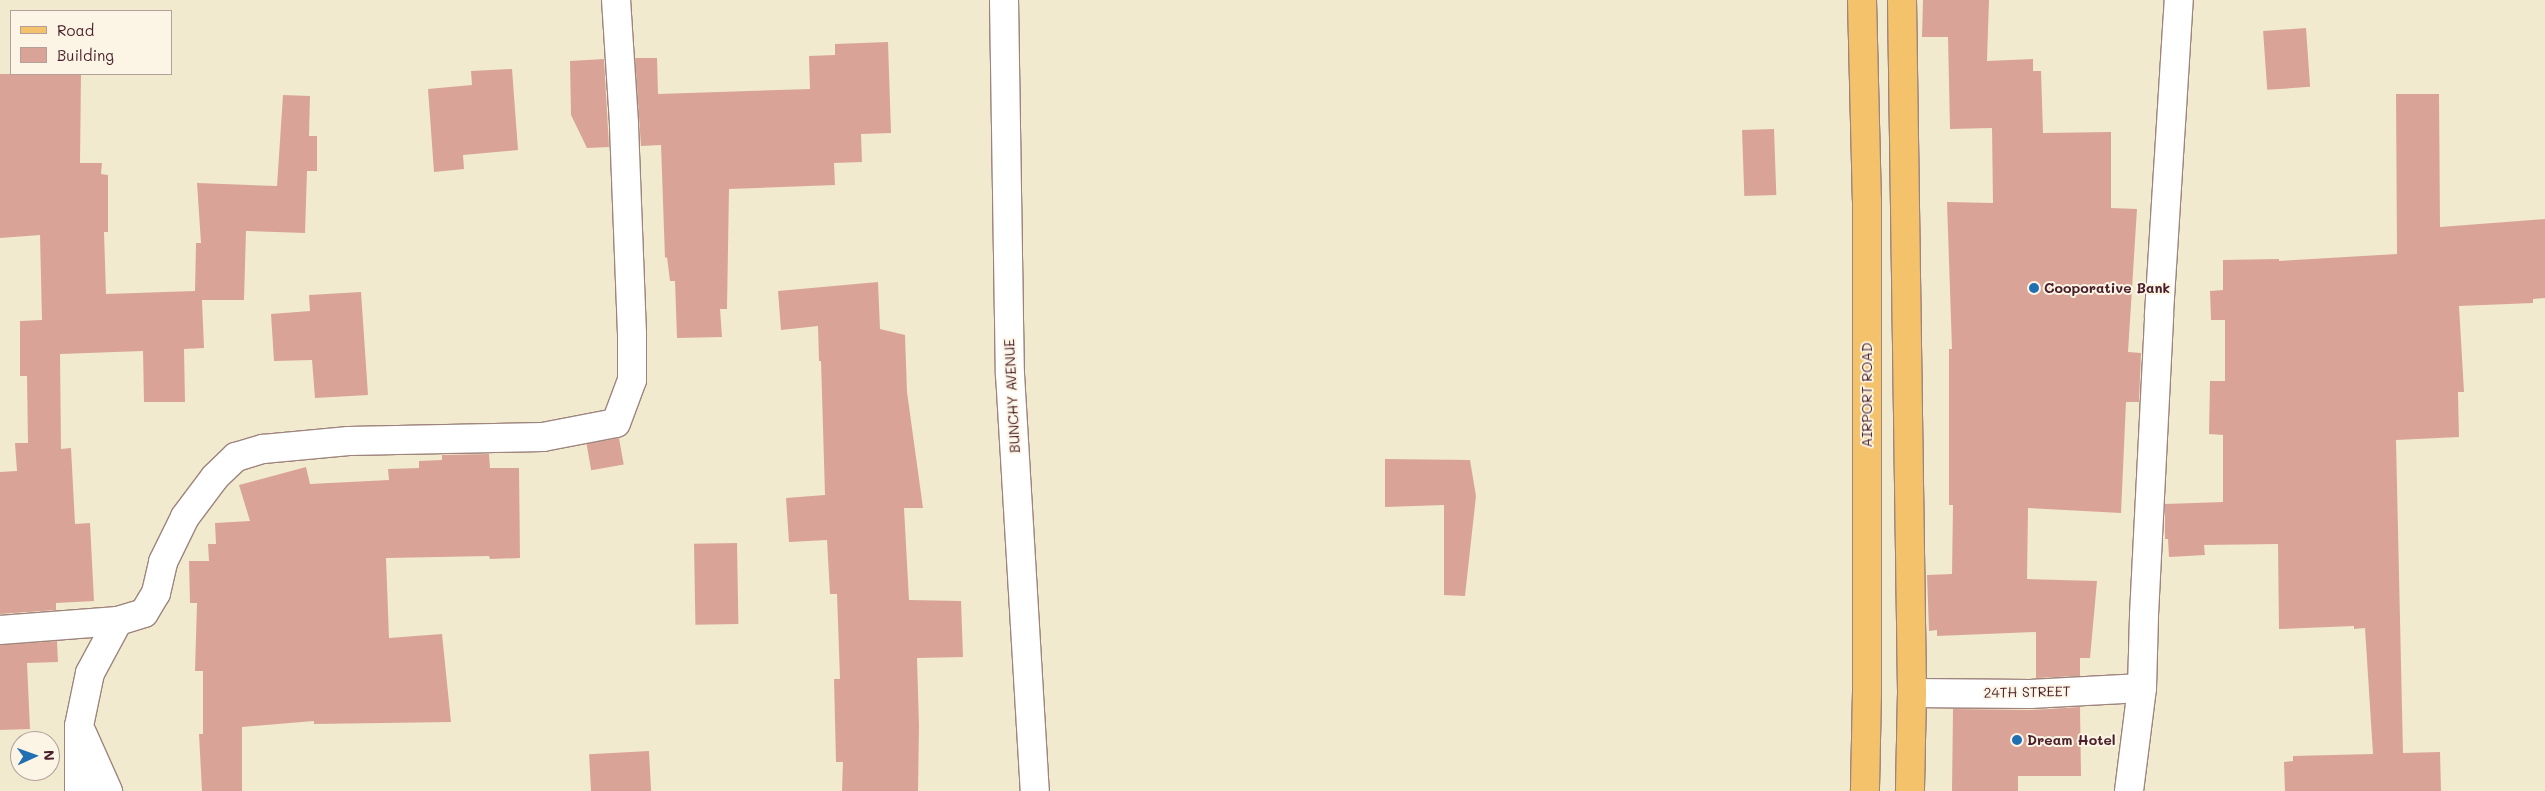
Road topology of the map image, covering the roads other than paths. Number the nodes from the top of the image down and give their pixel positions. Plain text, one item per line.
1 (616, 0) edge
2 (1004, 0) edge
3 (1862, 0) edge
4 (1902, 0) edge
5 (2179, 0) edge
6 (118, 621) junction
7 (0, 630) edge
8 (2142, 688) junction
9 (1912, 693) junction
10 (79, 726) junction
11 (62, 791) edge
12 (79, 791) edge
13 (108, 791) edge
14 (1035, 791) edge
15 (1865, 791) edge
16 (1910, 791) edge
17 (2128, 791) edge

1 - 6 street
2 - 14 street, BUNCHY AVENUE
3 - 15 main road, AIRPORT ROAD
4 - 9 main road
5 - 8 street
6 - 7 street
6 - 10 street
8 - 9 street, 24TH STREET
8 - 17 street
9 - 16 main road
10 - 11 street
10 - 12 street
10 - 13 street

